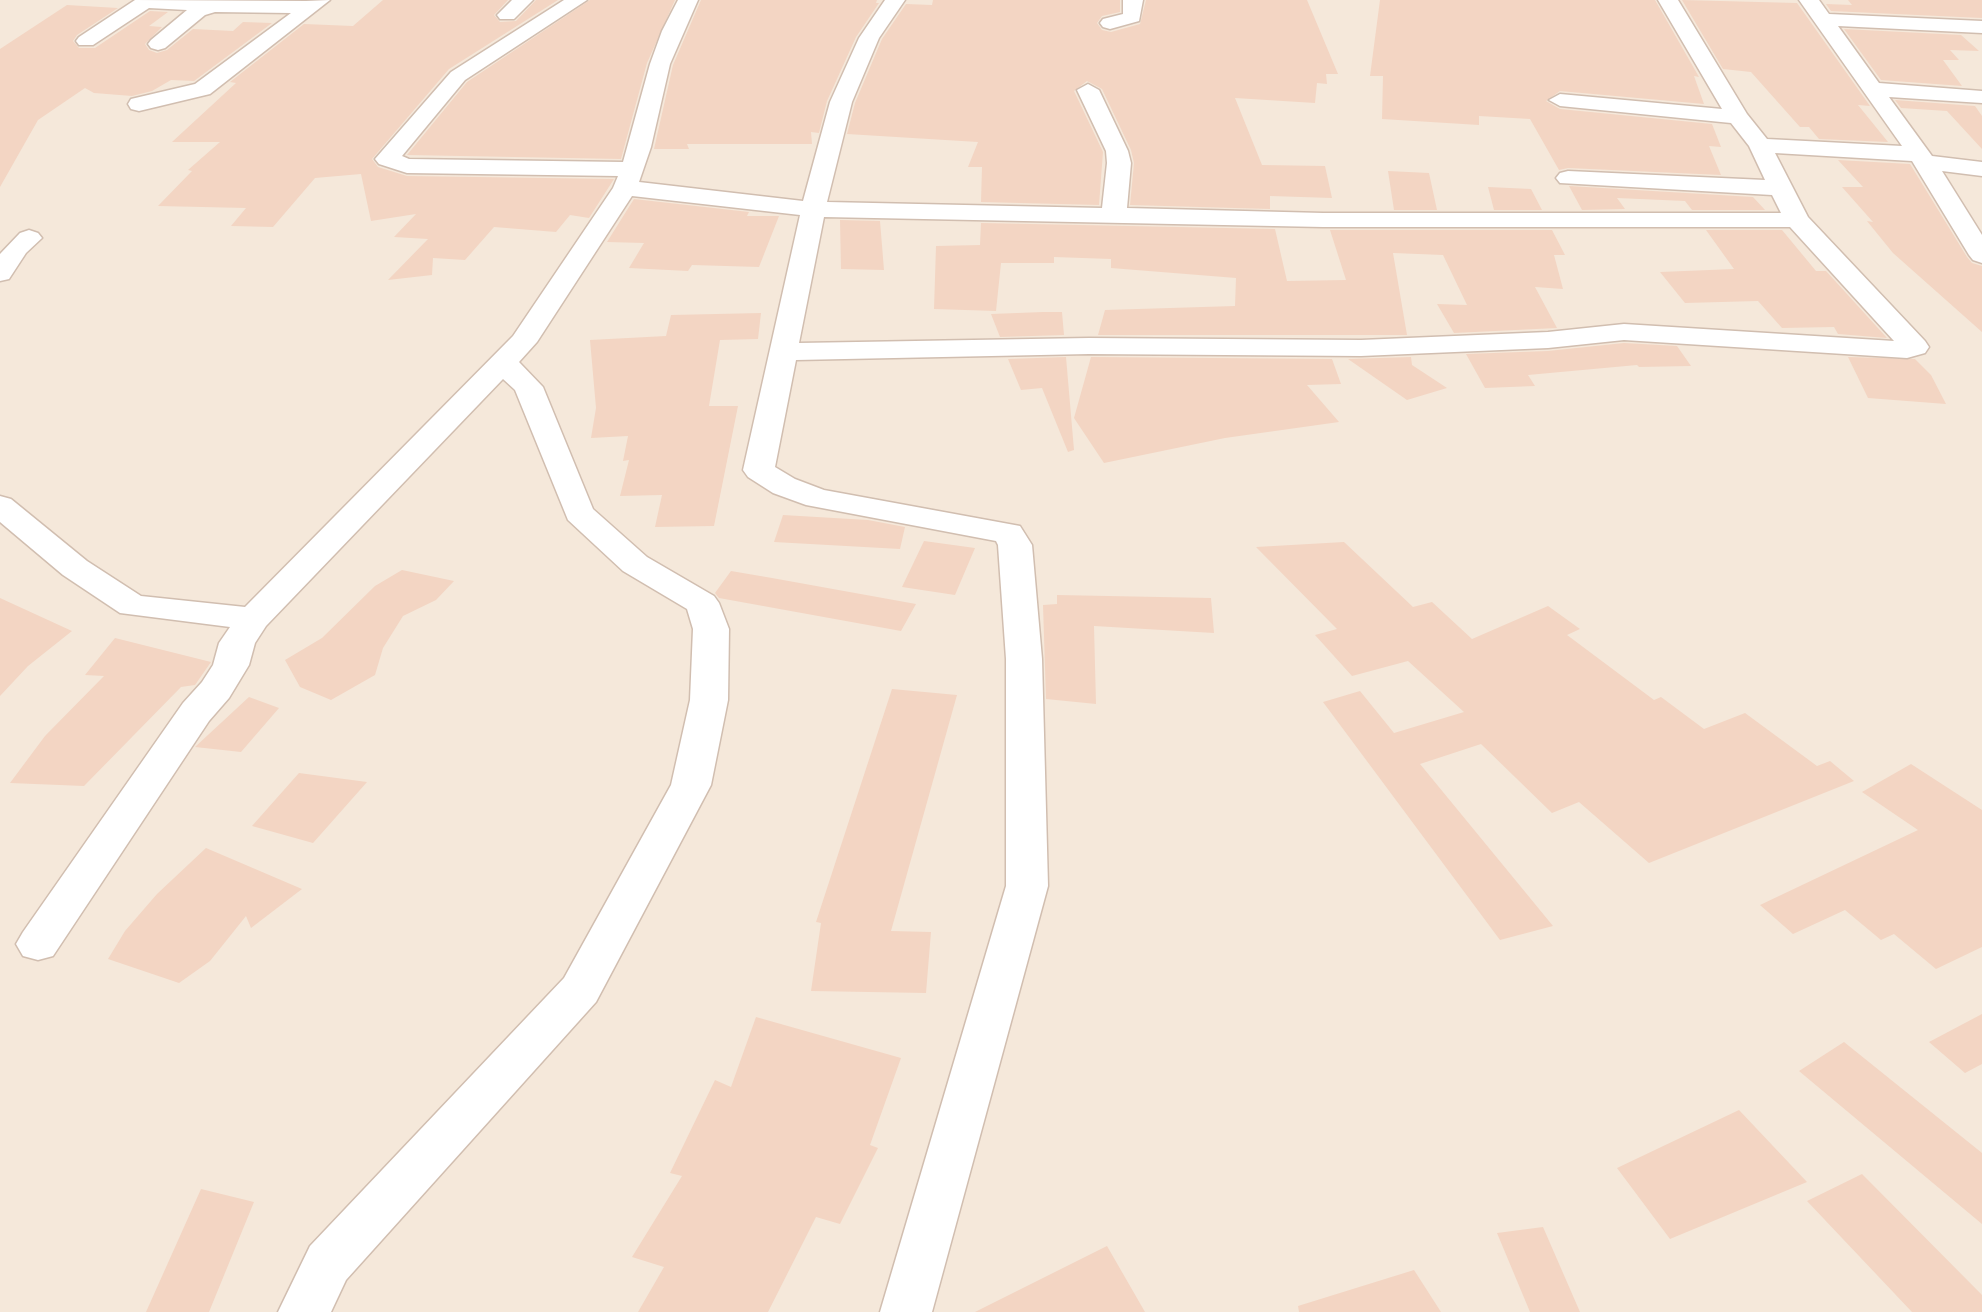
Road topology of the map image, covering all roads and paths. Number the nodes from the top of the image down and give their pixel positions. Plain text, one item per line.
1 (523, 0) edge
2 (577, 0) edge
3 (688, 0) edge
4 (895, 0) edge
5 (1133, 0) edge
6 (1668, 0) edge
7 (1809, 0) edge
8 (315, 4) edge
9 (213, 6) junction
10 (507, 15) dead end
11 (1825, 20) junction
12 (1110, 23) dead end
13 (1982, 27) edge
14 (86, 41) dead end
15 (158, 44) dead end
16 (1873, 89) junction
17 (1088, 90) dead end
18 (1982, 97) edge
19 (1560, 100) dead end
20 (139, 104) dead end
21 (1738, 117) junction
22 (1760, 145) junction
23 (1922, 158) junction
24 (1982, 169) edge
25 (1568, 178) dead end
26 (629, 179) junction
27 (1782, 188) junction
28 (813, 209) junction
29 (1114, 215) junction
30 (1797, 220) junction
31 (29, 238) dead end
32 (1982, 255) edge
33 (0, 273) edge
34 (784, 352) junction
35 (503, 362) junction
36 (0, 506) edge
37 (253, 619) junction
38 (38, 944) dead end
39 (304, 1312) edge
40 (906, 1312) edge

1 - 10 street
2 - 26 street
3 - 26 street
4 - 28 street
5 - 12 street
6 - 21 street
7 - 11 street
8 - 9 street
8 - 20 street
9 - 14 street
9 - 15 street
11 - 13 street
11 - 16 street
16 - 18 street
16 - 23 street
17 - 29 street
19 - 21 street
21 - 22 street
22 - 23 street
22 - 27 street
23 - 24 street
23 - 32 street
25 - 27 street
26 - 28 street
26 - 35 street
27 - 30 street
28 - 29 street
28 - 34 street
29 - 30 street
30 - 34 street
31 - 33 street
34 - 40 street
35 - 37 street
35 - 39 street
36 - 37 street
37 - 38 street

